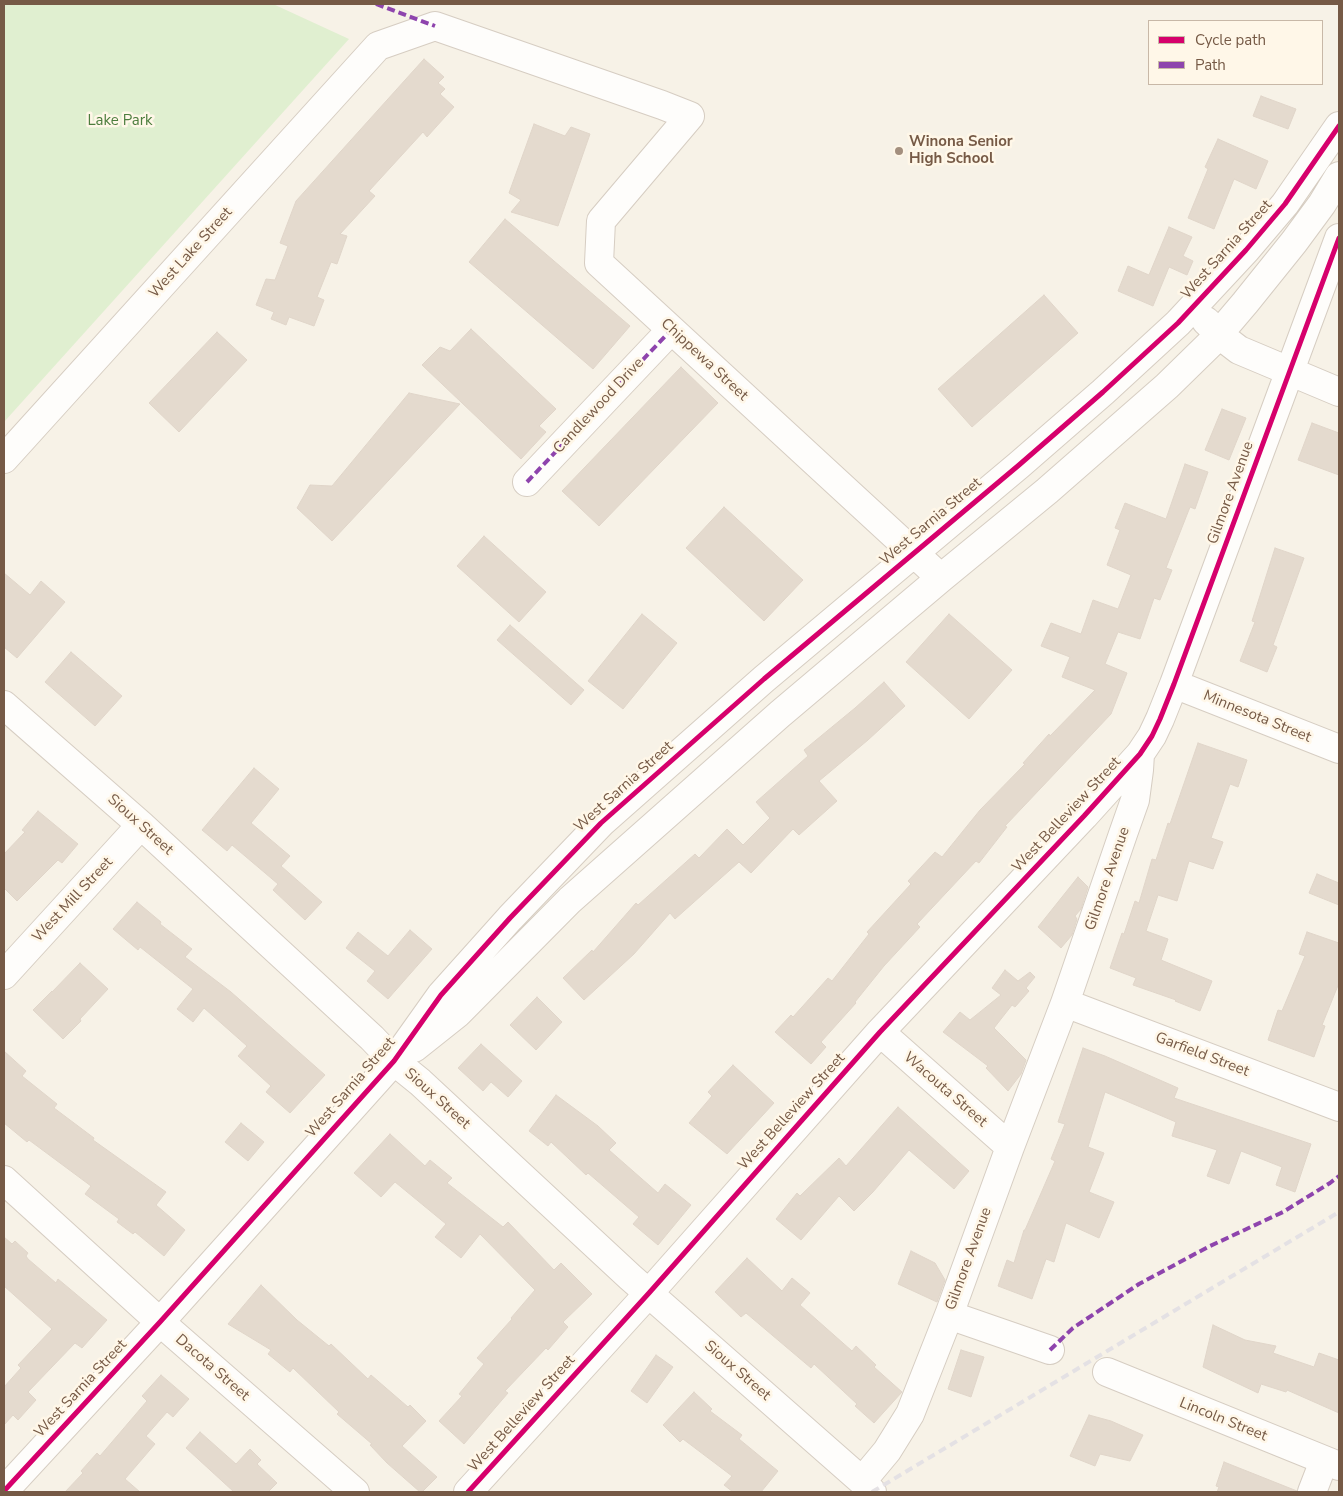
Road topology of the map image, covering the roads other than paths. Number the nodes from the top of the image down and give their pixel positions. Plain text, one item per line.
1 (690, 116) joint
2 (1339, 126) edge
3 (1339, 176) edge
4 (1339, 238) edge
5 (1192, 308) junction
6 (671, 330) junction
7 (1219, 333) junction
8 (1289, 372) junction
9 (1339, 392) edge
10 (4, 459) edge
11 (527, 482) dead end
12 (914, 552) junction
13 (941, 578) junction
14 (1174, 684) junction
15 (4, 705) edge
16 (1339, 749) edge
17 (1140, 754) junction
18 (141, 825) junction
19 (4, 976) edge
20 (1065, 1003) junction
21 (880, 1032) junction
22 (394, 1061) junction
23 (1337, 1100) edge
24 (1010, 1147) junction
25 (4, 1180) edge
26 (649, 1293) junction
27 (949, 1314) junction
28 (160, 1322) junction
29 (1050, 1350) dead end
30 (1107, 1372) dead end
31 (1332, 1463) edge
32 (867, 1487) edge
33 (4, 1491) edge
34 (356, 1492) edge
35 (468, 1492) edge
36 (1312, 1492) edge

1 - 6 street, Chippewa Street
1 - 10 street, West Lake Street
2 - 5 street, West Sarnia Street
3 - 7 street, West Sarnia Street
4 - 8 street, Gilmore Avenue
5 - 7 street
5 - 12 street, West Sarnia Street
6 - 11 street, Candlewood Drive
6 - 12 street, Chippewa Street
7 - 8 street
7 - 13 street, West Sarnia Street
8 - 9 street
8 - 14 street, Gilmore Avenue
12 - 13 street, Chippewa Street
12 - 22 street, West Sarnia Street
13 - 22 street, West Sarnia Street
14 - 16 street, Minnesota Street
14 - 17 street, Gilmore Avenue
15 - 18 street, Sioux Street
17 - 20 street, Gilmore Avenue
17 - 21 street, West Belleview Street
18 - 19 street, West Mill Street
18 - 22 street, Sioux Street
20 - 23 street, Garfield Street
20 - 24 street, Gilmore Avenue
21 - 24 street, Wacouta Street
21 - 26 street, West Belleview Street
22 - 26 street, Sioux Street
22 - 28 street, West Sarnia Street
24 - 27 street, Gilmore Avenue
25 - 28 street, Dacota Street
26 - 32 street, Sioux Street
26 - 35 street, West Belleview Street
27 - 29 street
27 - 32 street, Gilmore Avenue
28 - 33 street, West Sarnia Street
28 - 34 street, Dacota Street
30 - 31 street, Lincoln Street
31 - 36 street

